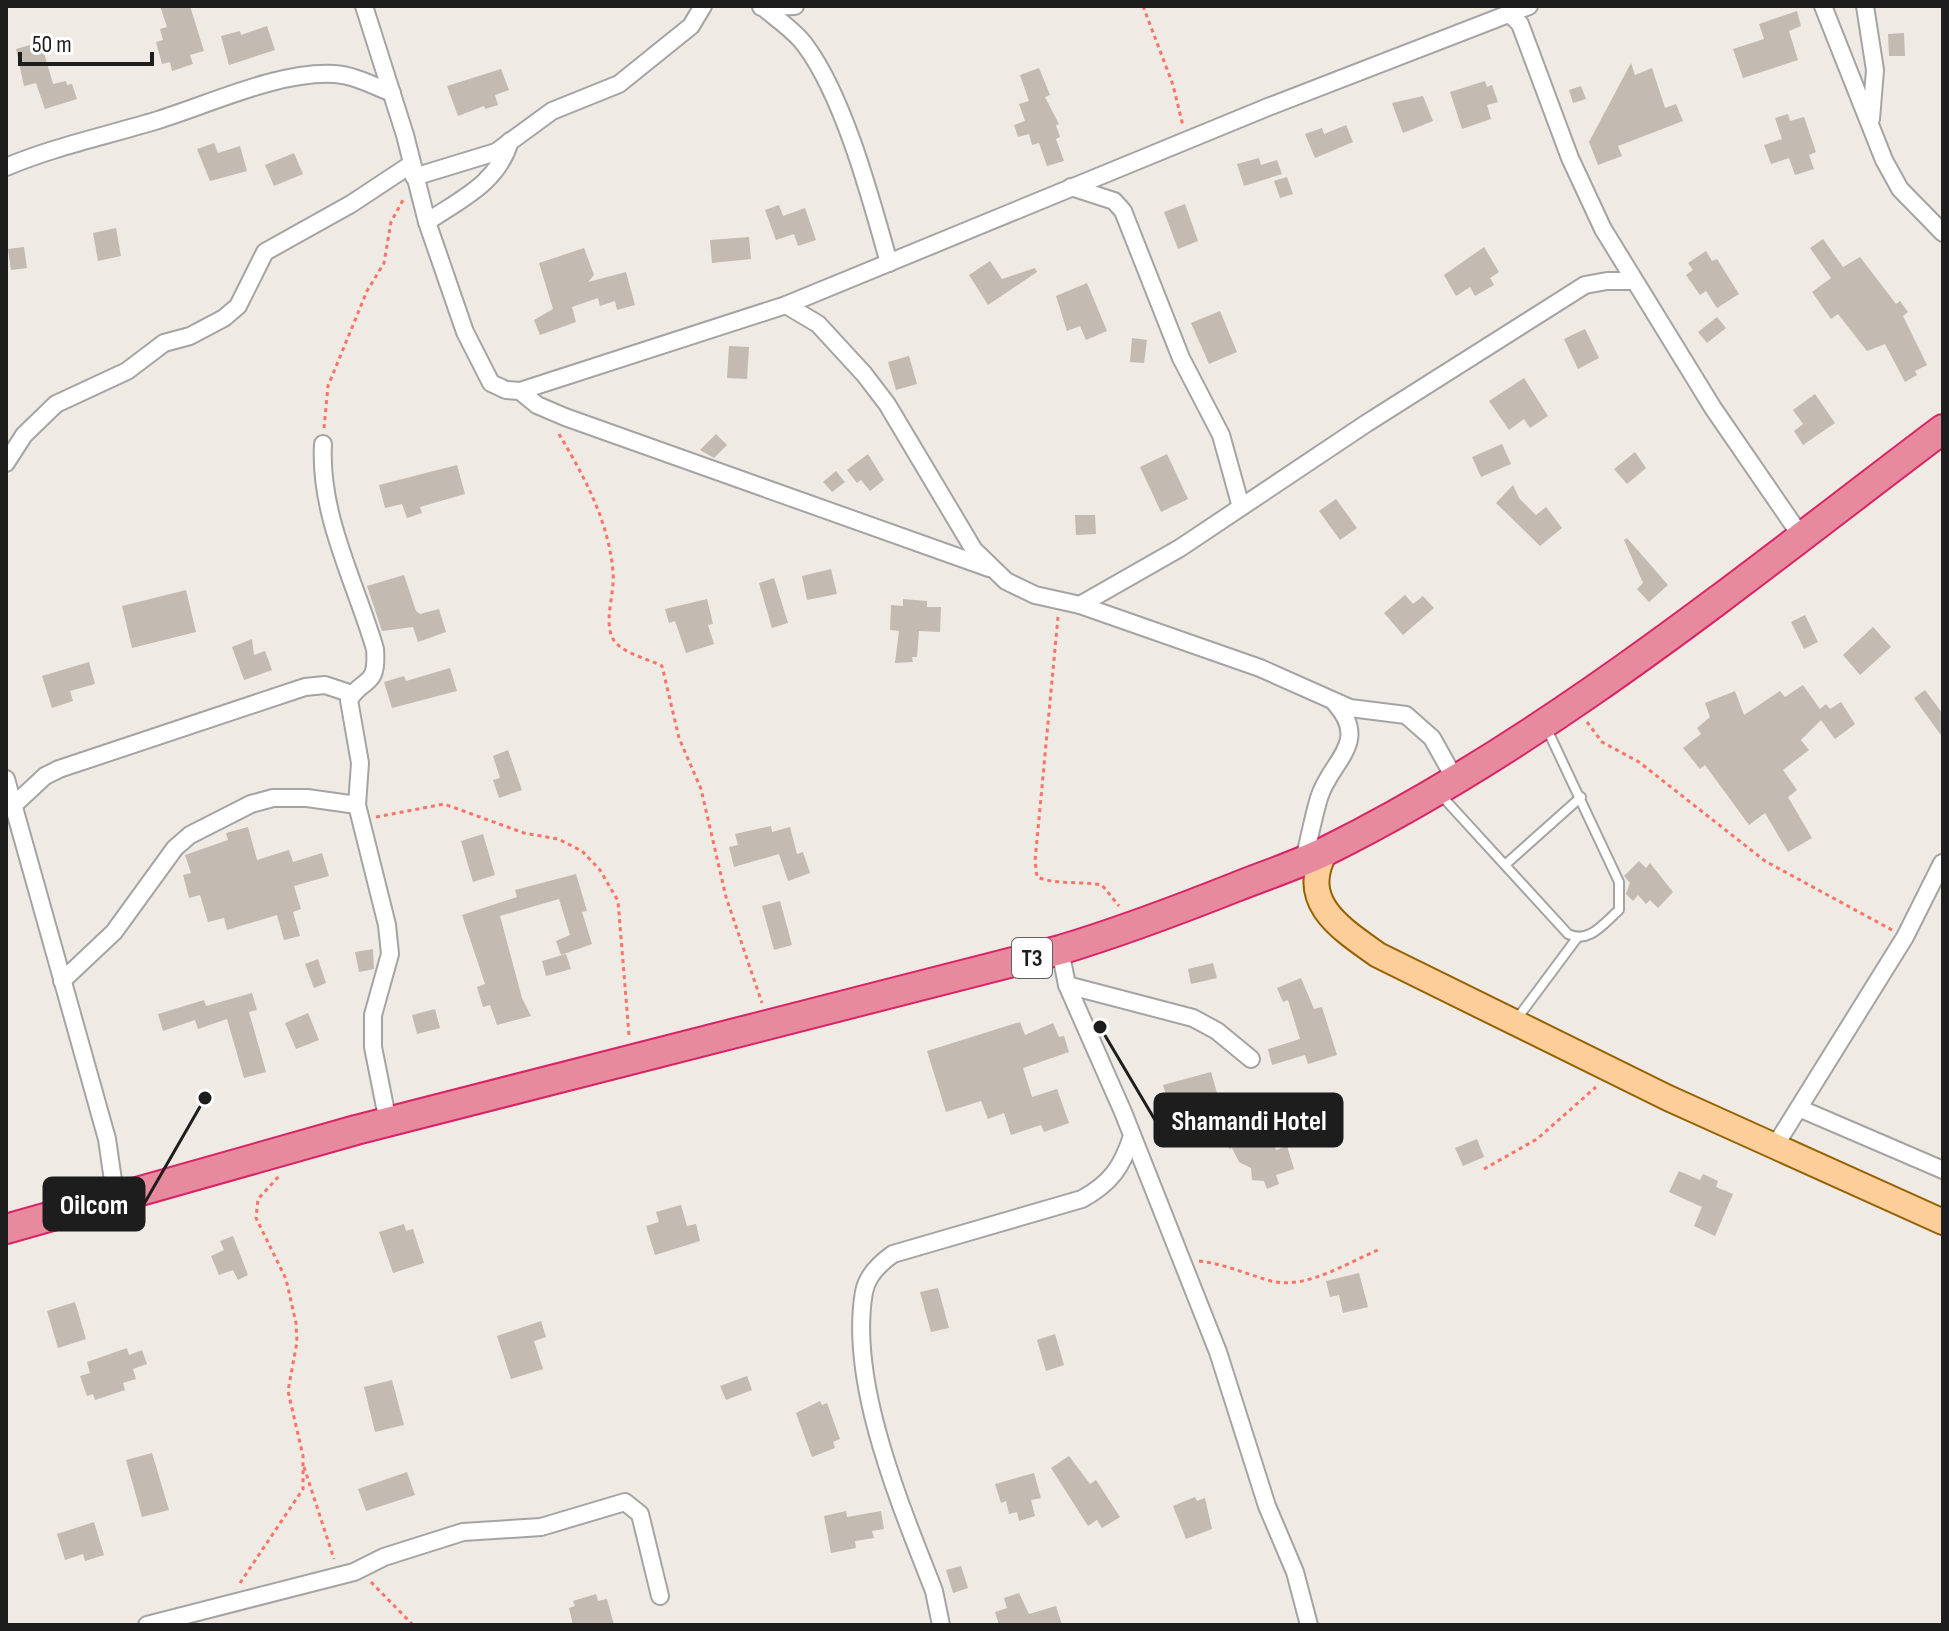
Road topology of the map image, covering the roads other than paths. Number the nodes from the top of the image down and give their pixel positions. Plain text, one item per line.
1 (364, 6) edge
2 (703, 6) edge
3 (795, 6) edge
4 (1529, 6) edge
5 (1823, 6) edge
6 (1865, 6) edge
7 (762, 7) edge
8 (1510, 14) junction
9 (392, 93) junction
10 (1871, 123) junction
11 (510, 141) junction
12 (6, 167) edge
13 (413, 176) junction
14 (1071, 187) junction
15 (427, 222) junction
16 (1943, 233) edge
17 (889, 263) junction
18 (1634, 281) junction
19 (786, 305) junction
20 (520, 391) junction
21 (1943, 429) edge
22 (323, 444) road end
23 (6, 463) edge
24 (1241, 507) junction
25 (1801, 536) junction
26 (990, 568) junction
27 (1080, 605) junction
28 (352, 694) junction
29 (1335, 703) junction
30 (1543, 722) junction
31 (6, 779) edge
32 (1446, 784) junction
33 (1581, 797) junction
34 (14, 805) junction
35 (358, 809) junction
36 (1314, 856) junction
37 (1942, 863) edge
38 (1506, 864) junction
39 (1577, 938) junction
40 (1060, 950) junction
41 (62, 981) junction
42 (1067, 985) junction
43 (1515, 1021) junction
44 (1251, 1059) dead end
45 (1801, 1109) junction
46 (388, 1122) junction
47 (1132, 1136) junction
48 (1775, 1146) junction
49 (1943, 1170) edge
50 (116, 1201) junction
51 (1943, 1222) edge
52 (6, 1229) edge
53 (660, 1596) dead end
54 (147, 1625) edge
55 (941, 1625) edge
56 (1309, 1625) edge

1 - 9 street
2 - 11 street
3 - 7 street
4 - 8 street
5 - 10 street
6 - 10 street
7 - 17 street
8 - 14 street
8 - 18 street
9 - 12 street
9 - 13 street
10 - 16 street
11 - 13 street
11 - 15 street
13 - 15 street
13 - 23 street
14 - 17 street
14 - 24 street
15 - 20 street
17 - 19 street
18 - 24 street
18 - 25 street
19 - 20 street
19 - 26 street
20 - 26 street
21 - 25 highway, T3
22 - 28 street
24 - 27 street
25 - 30 highway, T3
26 - 27 street
27 - 29 street
28 - 34 street
28 - 35 street
29 - 32 street
29 - 36 street
30 - 32 highway, T3
30 - 33 lane
31 - 34 street
32 - 36 highway, T3
32 - 38 lane
33 - 38 lane
33 - 39 lane
34 - 41 street
35 - 41 street
35 - 46 street
36 - 40 highway, T3
36 - 43 main road
37 - 45 street
38 - 39 lane
39 - 43 lane
40 - 42 street
40 - 46 highway, T3
41 - 50 street
42 - 44 street
42 - 47 street
43 - 48 main road
45 - 48 street
45 - 49 street
46 - 50 highway, T3
47 - 55 street
47 - 56 street
48 - 51 main road
50 - 52 highway, T3
53 - 54 street

